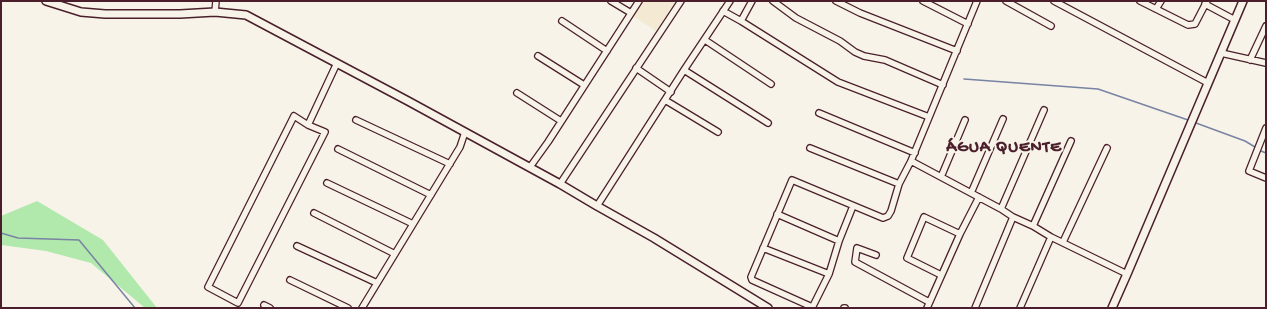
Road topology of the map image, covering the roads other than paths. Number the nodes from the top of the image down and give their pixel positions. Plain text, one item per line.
1 (46, 1) edge
2 (216, 1) edge
3 (611, 1) edge
4 (638, 1) edge
5 (681, 1) edge
6 (730, 1) edge
7 (752, 1) edge
8 (773, 1) edge
9 (836, 1) edge
10 (923, 1) edge
11 (977, 1) edge
12 (1006, 1) edge
13 (1054, 1) edge
14 (1140, 1) edge
15 (1161, 1) edge
16 (1243, 1) edge
17 (1206, 3) edge
18 (1156, 9) junction
19 (723, 11) junction
20 (215, 12) junction
21 (631, 13) junction
22 (1235, 20) junction
23 (562, 21) dead end
24 (740, 21) junction
25 (968, 24) junction
26 (1051, 26) dead end
27 (1266, 26) edge
28 (705, 40) junction
29 (606, 51) junction
30 (956, 51) junction
31 (1221, 53) junction
32 (538, 56) dead end
33 (1250, 60) junction
34 (337, 63) junction
35 (1266, 63) edge
36 (636, 68) junction
37 (684, 70) junction
38 (1208, 83) junction
39 (771, 84) dead end
40 (584, 85) junction
41 (943, 85) junction
42 (671, 92) junction
43 (517, 93) dead end
44 (665, 100) junction
45 (1044, 110) dead end
46 (819, 113) dead end
47 (930, 117) junction
48 (1003, 119) dead end
49 (356, 120) dead end
50 (965, 120) dead end
51 (561, 121) junction
52 (768, 123) dead end
53 (308, 125) junction
54 (1266, 128) edge
55 (465, 132) junction
56 (718, 132) dead end
57 (1070, 141) dead end
58 (810, 148) dead end
59 (1107, 148) dead end
60 (338, 149) dead end
61 (914, 153) junction
62 (911, 161) junction
63 (450, 164) junction
64 (530, 167) junction
65 (941, 177) junction
66 (1266, 178) edge
67 (327, 182) dead end
68 (560, 184) junction
69 (899, 184) junction
70 (971, 193) junction
71 (431, 195) junction
72 (979, 197) junction
73 (597, 206) junction
74 (853, 206) junction
75 (1001, 209) junction
76 (314, 213) dead end
77 (777, 214) junction
78 (1013, 217) junction
79 (413, 224) junction
80 (1033, 226) junction
81 (960, 234) junction
82 (1051, 237) junction
83 (839, 241) junction
84 (1063, 242) junction
85 (297, 246) dead end
86 (763, 248) junction
87 (395, 254) junction
88 (876, 255) dead end
89 (829, 274) junction
90 (1127, 274) junction
91 (941, 275) junction
92 (290, 280) dead end
93 (377, 283) junction
94 (928, 305) edge
95 (812, 307) edge
96 (348, 308) edge
97 (362, 308) edge
98 (768, 308) edge
99 (975, 308) edge
100 (1020, 308) edge
101 (1112, 308) edge

1 - 20 street
2 - 20 street
3 - 21 street
4 - 21 street
5 - 36 street
6 - 19 street
7 - 24 street
8 - 41 street
9 - 30 street
10 - 25 street
11 - 25 street
12 - 26 street
13 - 38 street
14 - 18 street
15 - 18 street
16 - 22 street
17 - 18 street
17 - 22 street
19 - 24 street
19 - 28 street
20 - 34 street
21 - 29 street
22 - 31 street
23 - 29 street
24 - 47 street
25 - 30 street
27 - 33 street
28 - 37 street
28 - 39 street
29 - 40 street
30 - 41 street
31 - 33 street
31 - 38 street
32 - 40 street
33 - 35 street
34 - 53 street
34 - 55 street
36 - 42 street
36 - 68 street
37 - 42 street
37 - 52 street
38 - 90 street
40 - 51 street
41 - 47 street
42 - 44 street
43 - 51 street
44 - 56 street
44 - 73 street
45 - 75 street
46 - 61 street
47 - 61 street
48 - 70 street
49 - 63 street
50 - 65 street
51 - 64 street
53 - 53 street
54 - 66 street
55 - 63 street
55 - 64 street
57 - 80 street
58 - 69 street
59 - 84 street
60 - 71 street
61 - 62 street
62 - 65 street
62 - 69 street
63 - 71 street
64 - 68 street
65 - 70 street
67 - 79 street
68 - 73 street
69 - 74 street
70 - 72 street
71 - 79 street
72 - 75 street
72 - 81 street
73 - 98 street
74 - 77 street
74 - 83 street
75 - 78 street
76 - 87 street
77 - 83 street
77 - 86 street
78 - 80 street
78 - 99 street
79 - 87 street
80 - 82 street
81 - 91 street
81 - 91 street
82 - 84 street
82 - 100 street
83 - 89 street
84 - 90 street
85 - 93 street
86 - 89 street
86 - 95 street
87 - 93 street
88 - 94 street
89 - 95 street
90 - 101 street
91 - 94 street
92 - 96 street
93 - 97 street

